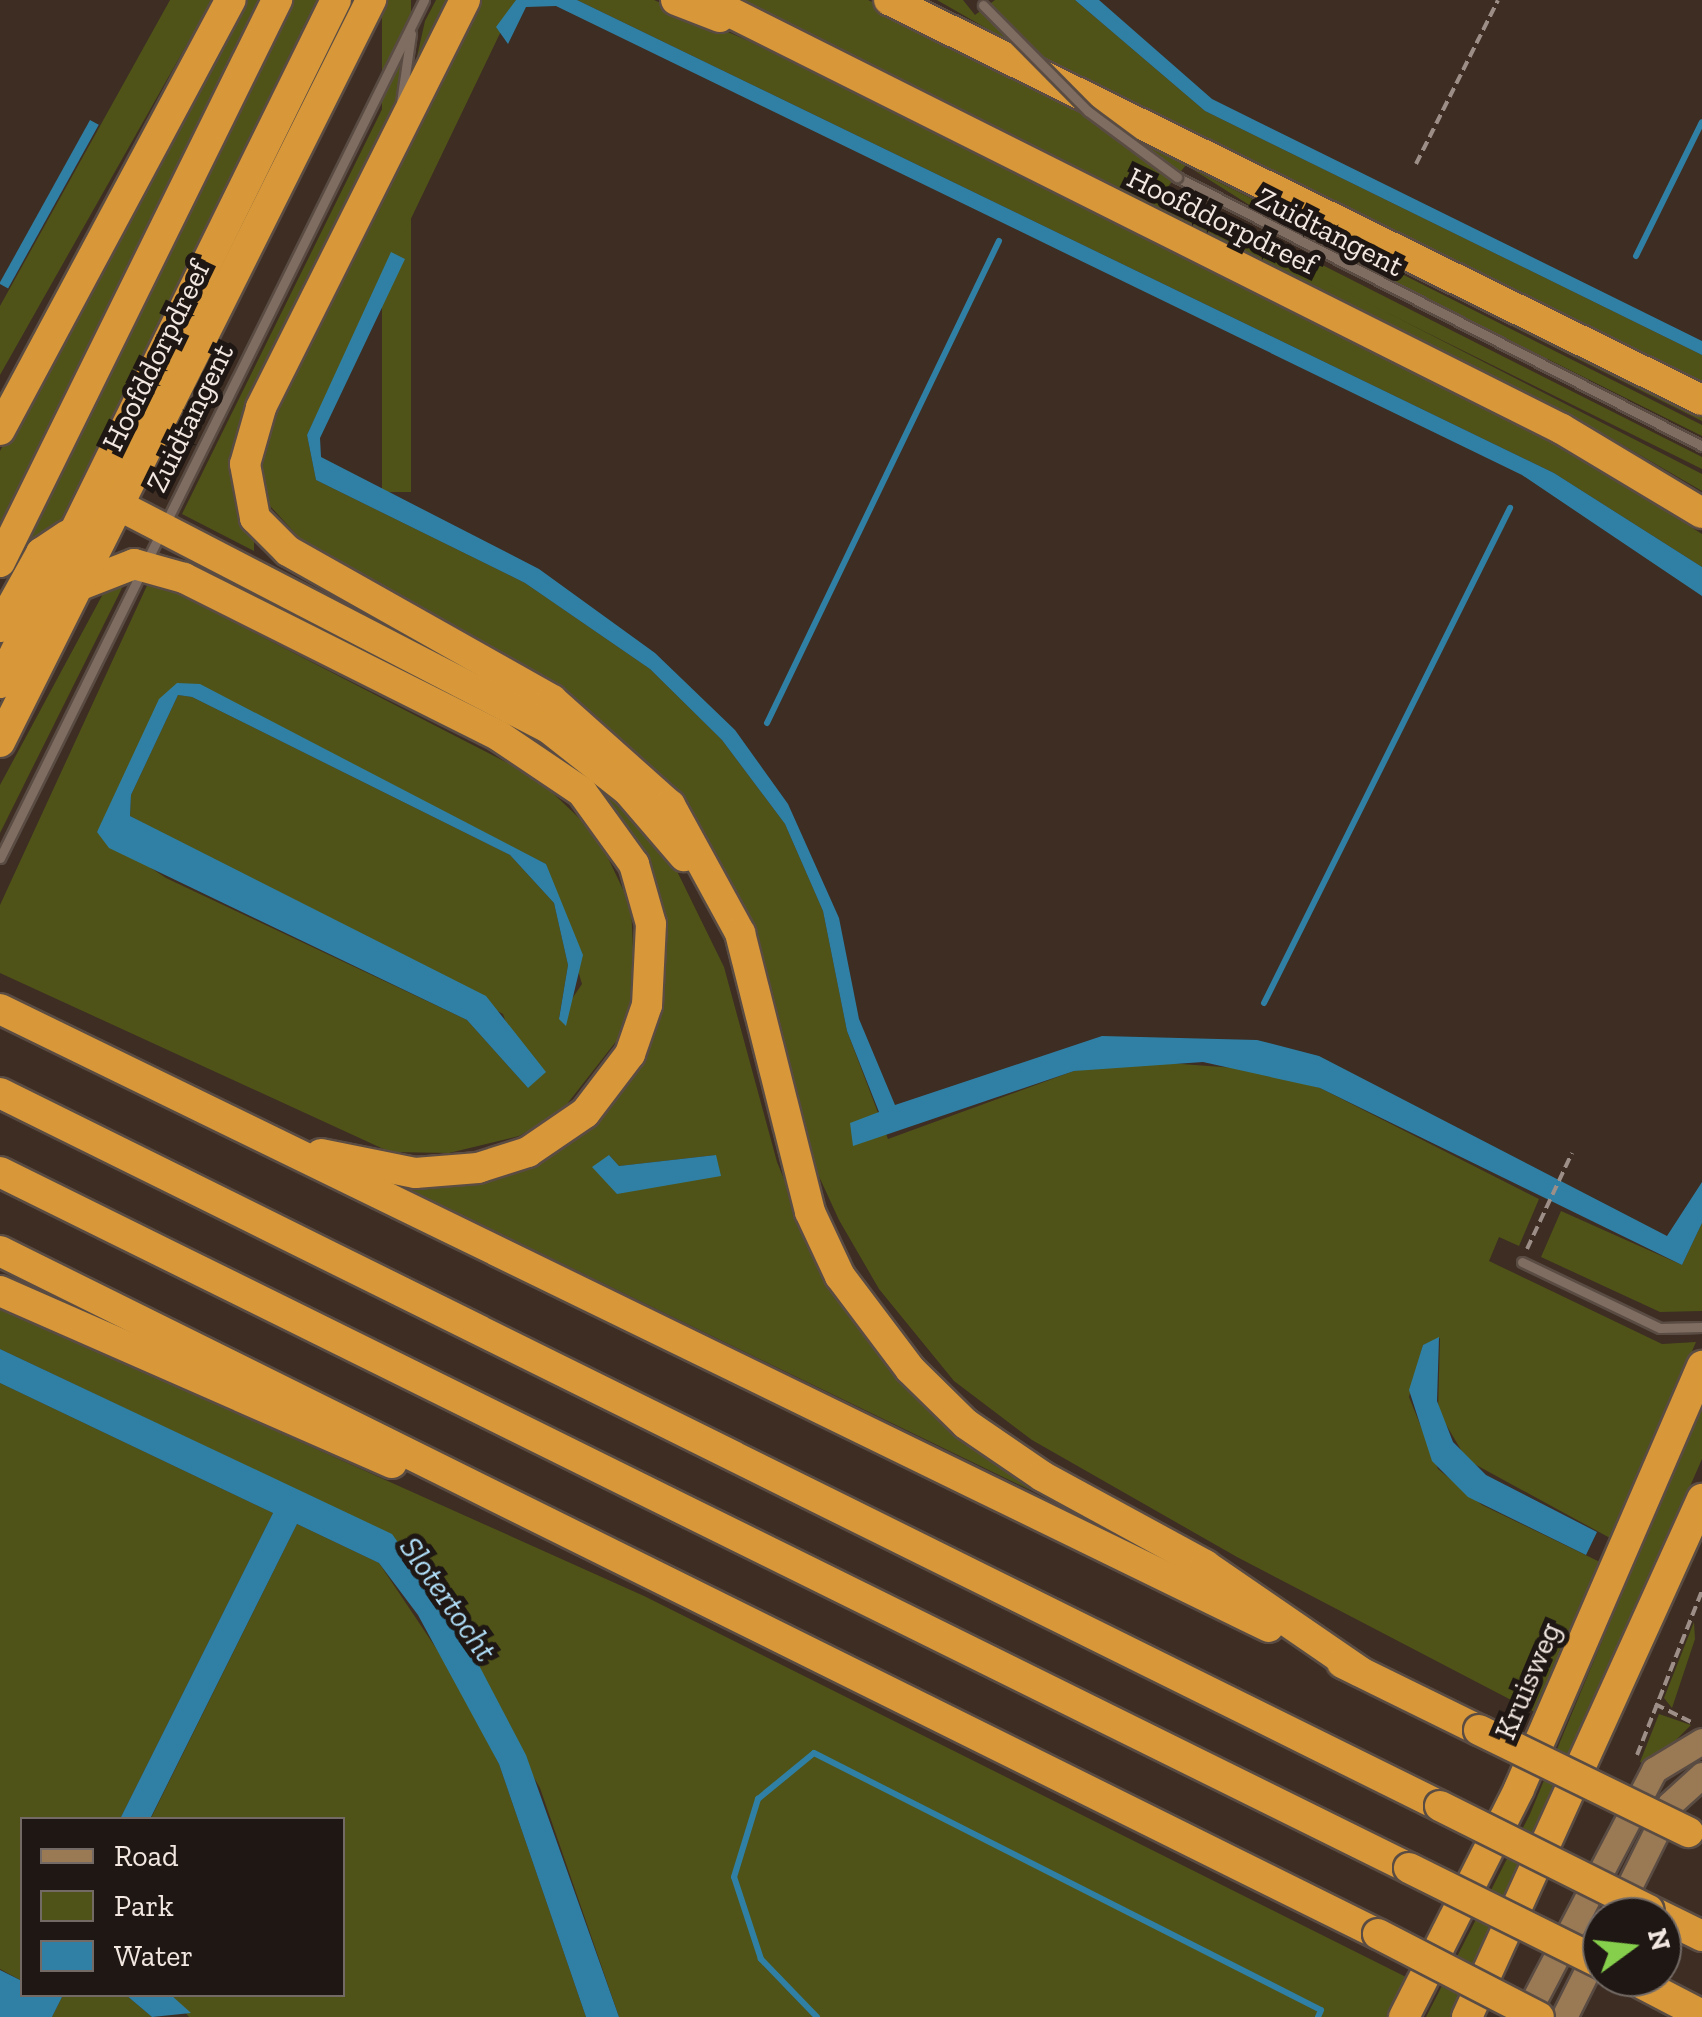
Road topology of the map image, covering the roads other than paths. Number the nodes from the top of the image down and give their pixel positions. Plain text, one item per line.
1 (231, 0) edge
2 (277, 0) edge
3 (336, 0) edge
4 (372, 0) edge
5 (424, 0) edge
6 (465, 0) edge
7 (676, 0) edge
8 (706, 0) edge
9 (889, 0) edge
10 (981, 2) edge
11 (412, 25) junction
12 (793, 46) junction
13 (396, 135) junction
14 (1702, 400) edge
15 (0, 430) edge
16 (122, 436) junction
17 (1702, 446) edge
18 (122, 507) junction
19 (1702, 513) edge
20 (164, 528) junction
21 (74, 532) junction
22 (0, 562) edge
23 (145, 564) junction
24 (83, 584) junction
25 (0, 628) edge
26 (0, 683) edge
27 (0, 742) edge
28 (0, 858) edge
29 (746, 980) junction
30 (0, 1008) edge
31 (0, 1093) edge
32 (263, 1140) junction
33 (0, 1172) edge
34 (0, 1252) edge
35 (1522, 1262) road end
36 (0, 1291) edge
37 (1702, 1327) edge
38 (1702, 1366) edge
39 (1702, 1499) edge
40 (649, 1570) junction
41 (1359, 1671) junction
42 (1699, 1732) edge
43 (1698, 1778) edge
44 (1695, 1835) edge
45 (1624, 1897) edge
46 (1702, 1936) edge
47 (1582, 1954) edge
48 (1582, 1981) edge
49 (1667, 1997) edge
50 (1702, 2015) edge
51 (1404, 2017) edge
52 (1467, 2017) edge
53 (1525, 2017) edge
54 (1539, 2017) edge
55 (1564, 2017) edge

1 - 15 highway
2 - 22 highway, Hoofddorpdreef
3 - 16 highway, Hoofddorpdreef
4 - 18 highway, Hoofddorpdreef
5 - 11 lane, Zuidtangent
6 - 13 highway
7 - 12 highway
8 - 12 highway, Hoofddorpdreef
9 - 14 highway, Hoofddorpdreef
10 - 17 lane, Zuidtangent, bridge
11 - 13 lane
11 - 20 lane, Zuidtangent
12 - 19 highway, Hoofddorpdreef
13 - 29 highway
16 - 18 highway
16 - 21 highway, Hoofddorpdreef
18 - 20 highway
18 - 21 highway
18 - 24 highway, Hoofddorpdreef
20 - 23 lane, Zuidtangent
20 - 29 highway
21 - 25 highway, Hoofddorpdreef
21 - 26 highway, Hoofddorpdreef
23 - 24 highway
23 - 28 lane, Zuidtangent
23 - 32 highway
24 - 27 highway, Hoofddorpdreef
29 - 41 highway
30 - 32 highway
31 - 46 highway, bridge
32 - 41 highway
33 - 47 highway, bridge
34 - 40 highway
35 - 37 lane
36 - 40 highway
38 - 51 highway, Kruisweg
39 - 52 highway
40 - 54 highway, bridge
41 - 44 highway, bridge
42 - 53 street
43 - 45 street
48 - 55 street
49 - 50 highway

